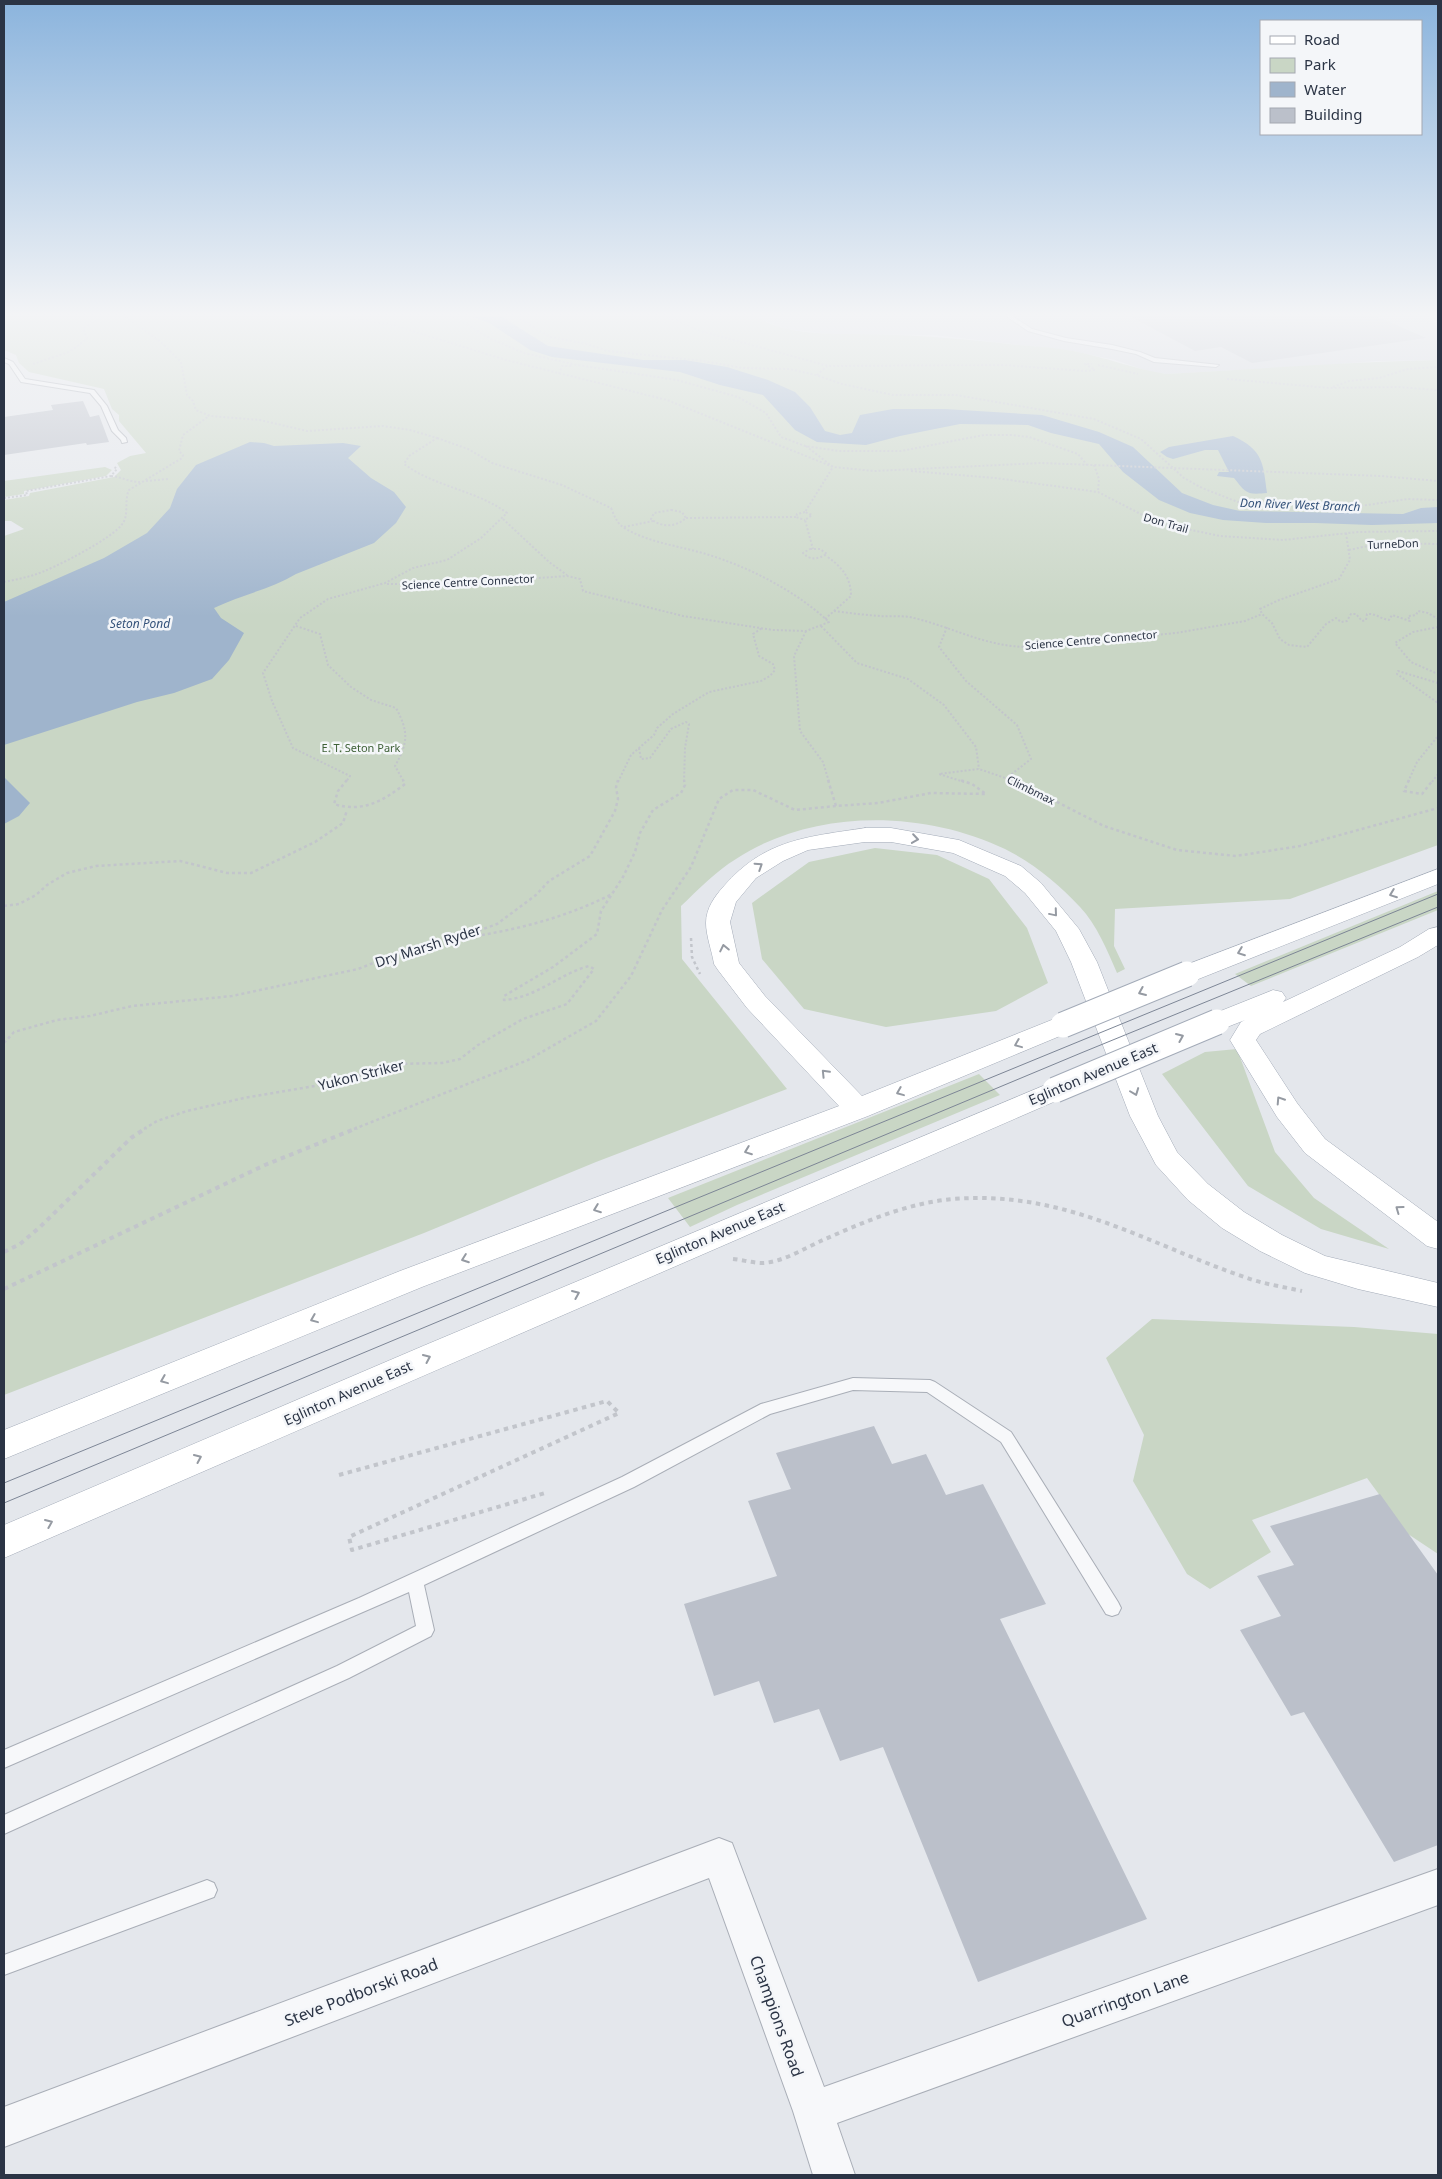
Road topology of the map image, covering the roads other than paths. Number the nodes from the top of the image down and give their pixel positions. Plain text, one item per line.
1 (108, 414) edge
2 (124, 442) dead end
3 (1438, 876) edge
4 (1438, 927) edge
5 (1438, 934) edge
6 (858, 1109) junction
7 (1438, 1238) edge
8 (1438, 1295) edge
9 (4, 1445) edge
10 (4, 1542) edge
11 (415, 1580) junction
12 (1112, 1608) dead end
13 (4, 1759) edge
14 (4, 1825) edge
15 (719, 1856) joint
16 (1438, 1887) edge
17 (206, 1890) dead end
18 (4, 1965) edge
19 (813, 2112) junction
20 (4, 2127) edge
21 (834, 2175) edge

1 - 2 lane
3 -> 6 main road, bridge
10 -> 4 main road, Eglinton Avenue East, bridge
7 -> 5 main road
6 -> 8 main road
6 -> 9 main road
11 - 12 lane
11 - 13 lane
11 - 14 lane
15 - 19 street, Champions Road
15 - 20 street, Steve Podborski Road
16 - 19 street, Quarrington Lane
17 - 18 lane
19 - 21 street, Champions Road

